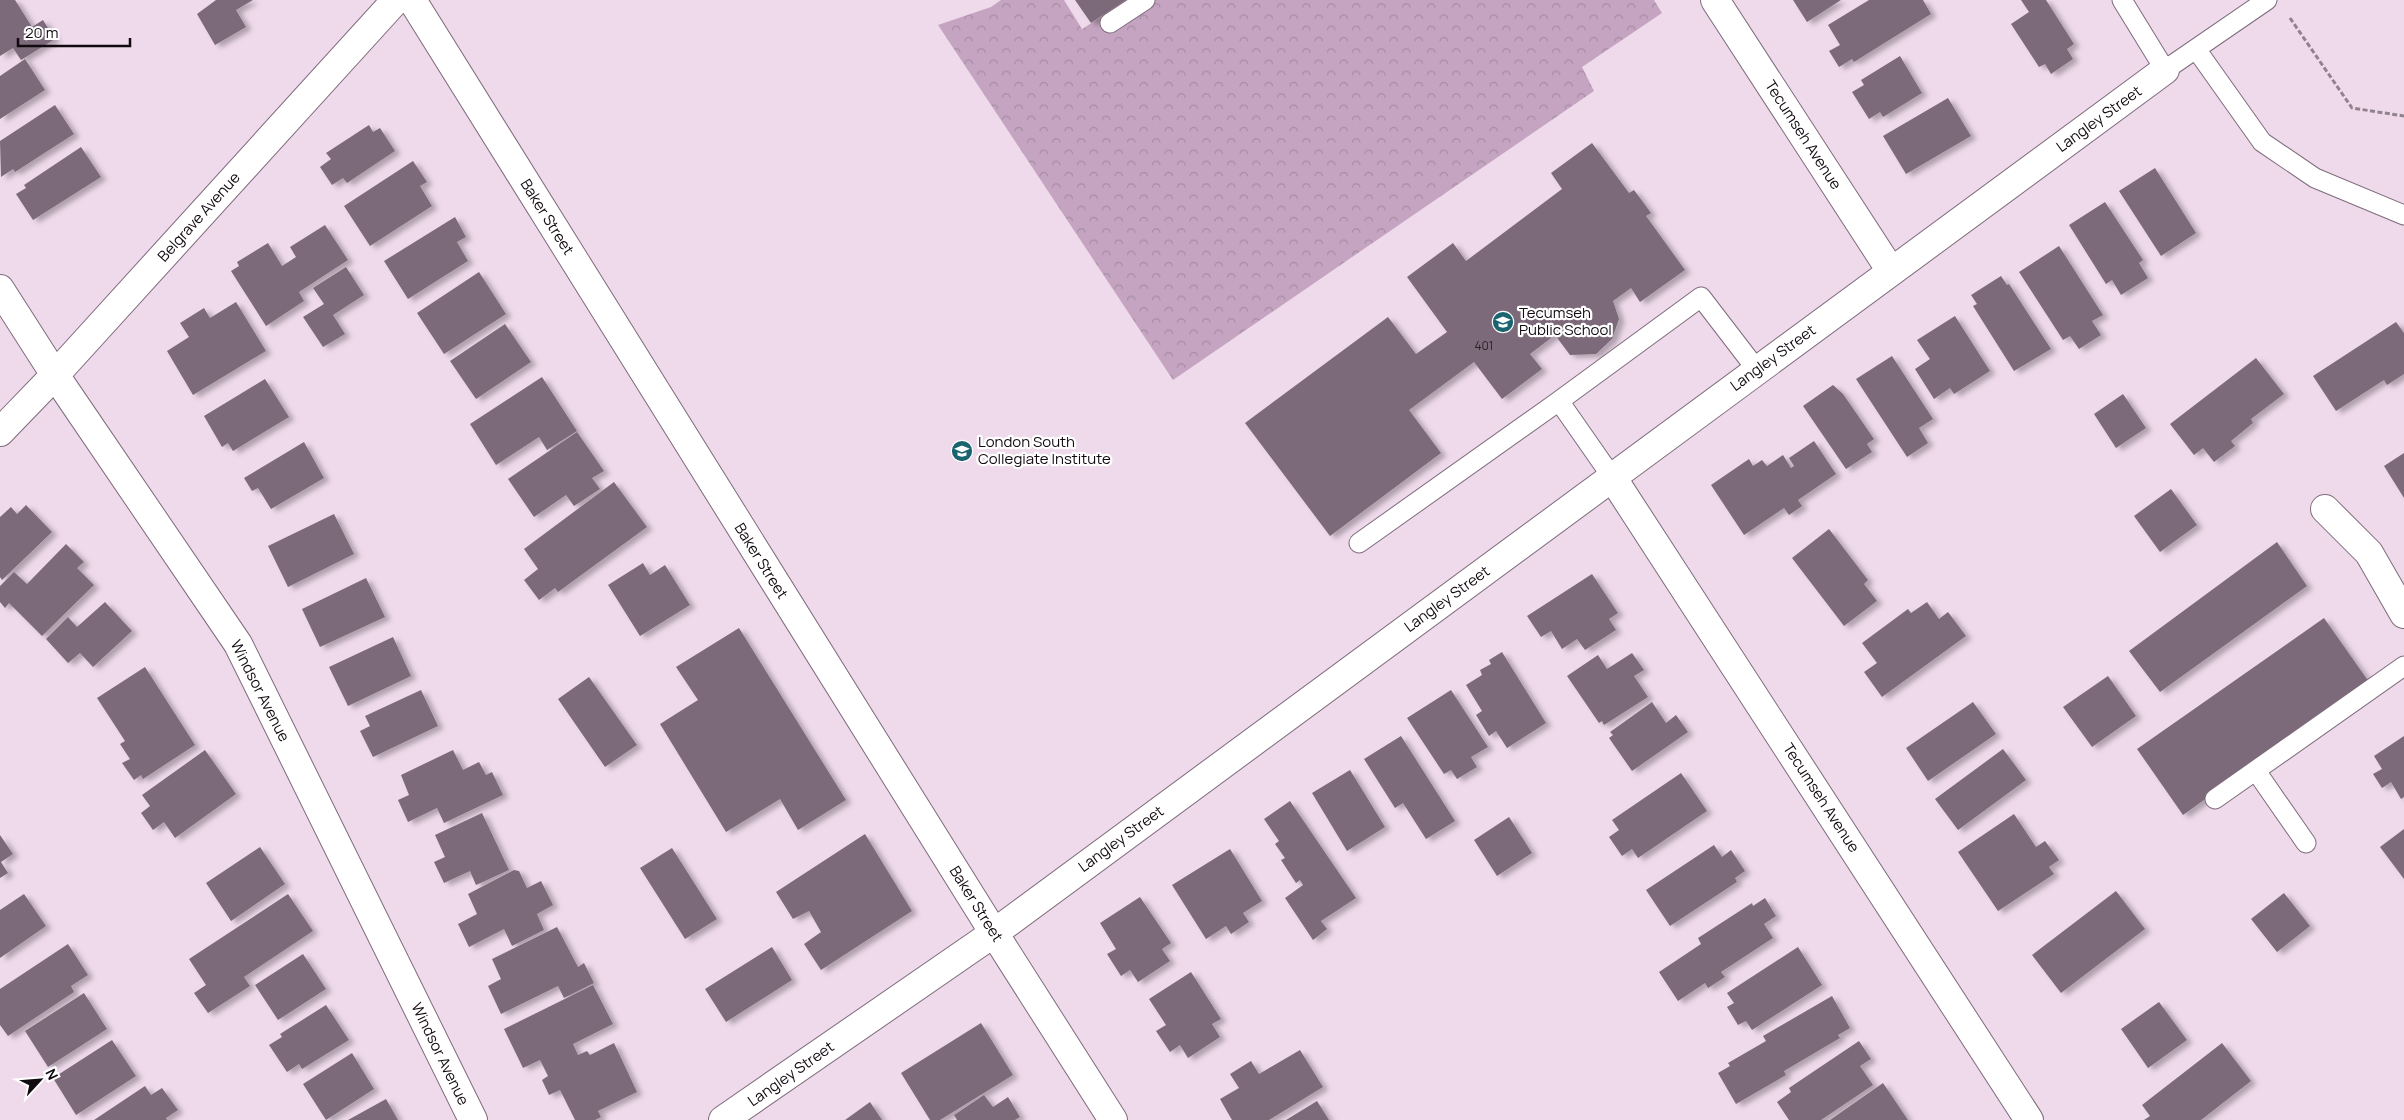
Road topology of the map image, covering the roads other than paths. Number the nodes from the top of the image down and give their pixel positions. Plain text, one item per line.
1 (396, 0) edge
2 (412, 0) edge
3 (1145, 0) edge
4 (1716, 0) edge
5 (2122, 0) edge
6 (2263, 1) edge
7 (1110, 23) dead end
8 (2196, 49) junction
9 (2165, 70) junction
10 (2404, 215) edge
11 (1892, 271) junction
12 (0, 289) edge
13 (1757, 370) junction
14 (55, 375) junction
15 (1559, 401) junction
16 (0, 432) edge
17 (1612, 477) junction
18 (2325, 509) dead end
19 (1359, 543) dead end
20 (2404, 614) edge
21 (2404, 666) edge
22 (2256, 771) junction
23 (2215, 799) dead end
24 (2306, 843) dead end
25 (994, 933) junction
26 (473, 1120) edge
27 (724, 1120) edge
28 (1113, 1120) edge
29 (2029, 1120) edge

1 - 14 street, Belgrave Avenue
2 - 25 street, Baker Street
3 - 7 lane
4 - 11 street, Tecumseh Avenue
5 - 9 lane
6 - 8 lane
8 - 9 lane
8 - 10 lane
9 - 11 street, Langley Street
11 - 13 street, Langley Street
12 - 14 street, Windsor Avenue
13 - 15 lane
13 - 17 street, Langley Street
14 - 16 street, Belgrave Avenue
14 - 26 street, Windsor Avenue
15 - 17 lane
15 - 19 lane
17 - 25 street, Langley Street
17 - 29 street, Tecumseh Avenue
18 - 20 street
21 - 22 lane
22 - 23 lane
22 - 24 lane
25 - 27 street, Langley Street
25 - 28 street, Baker Street

